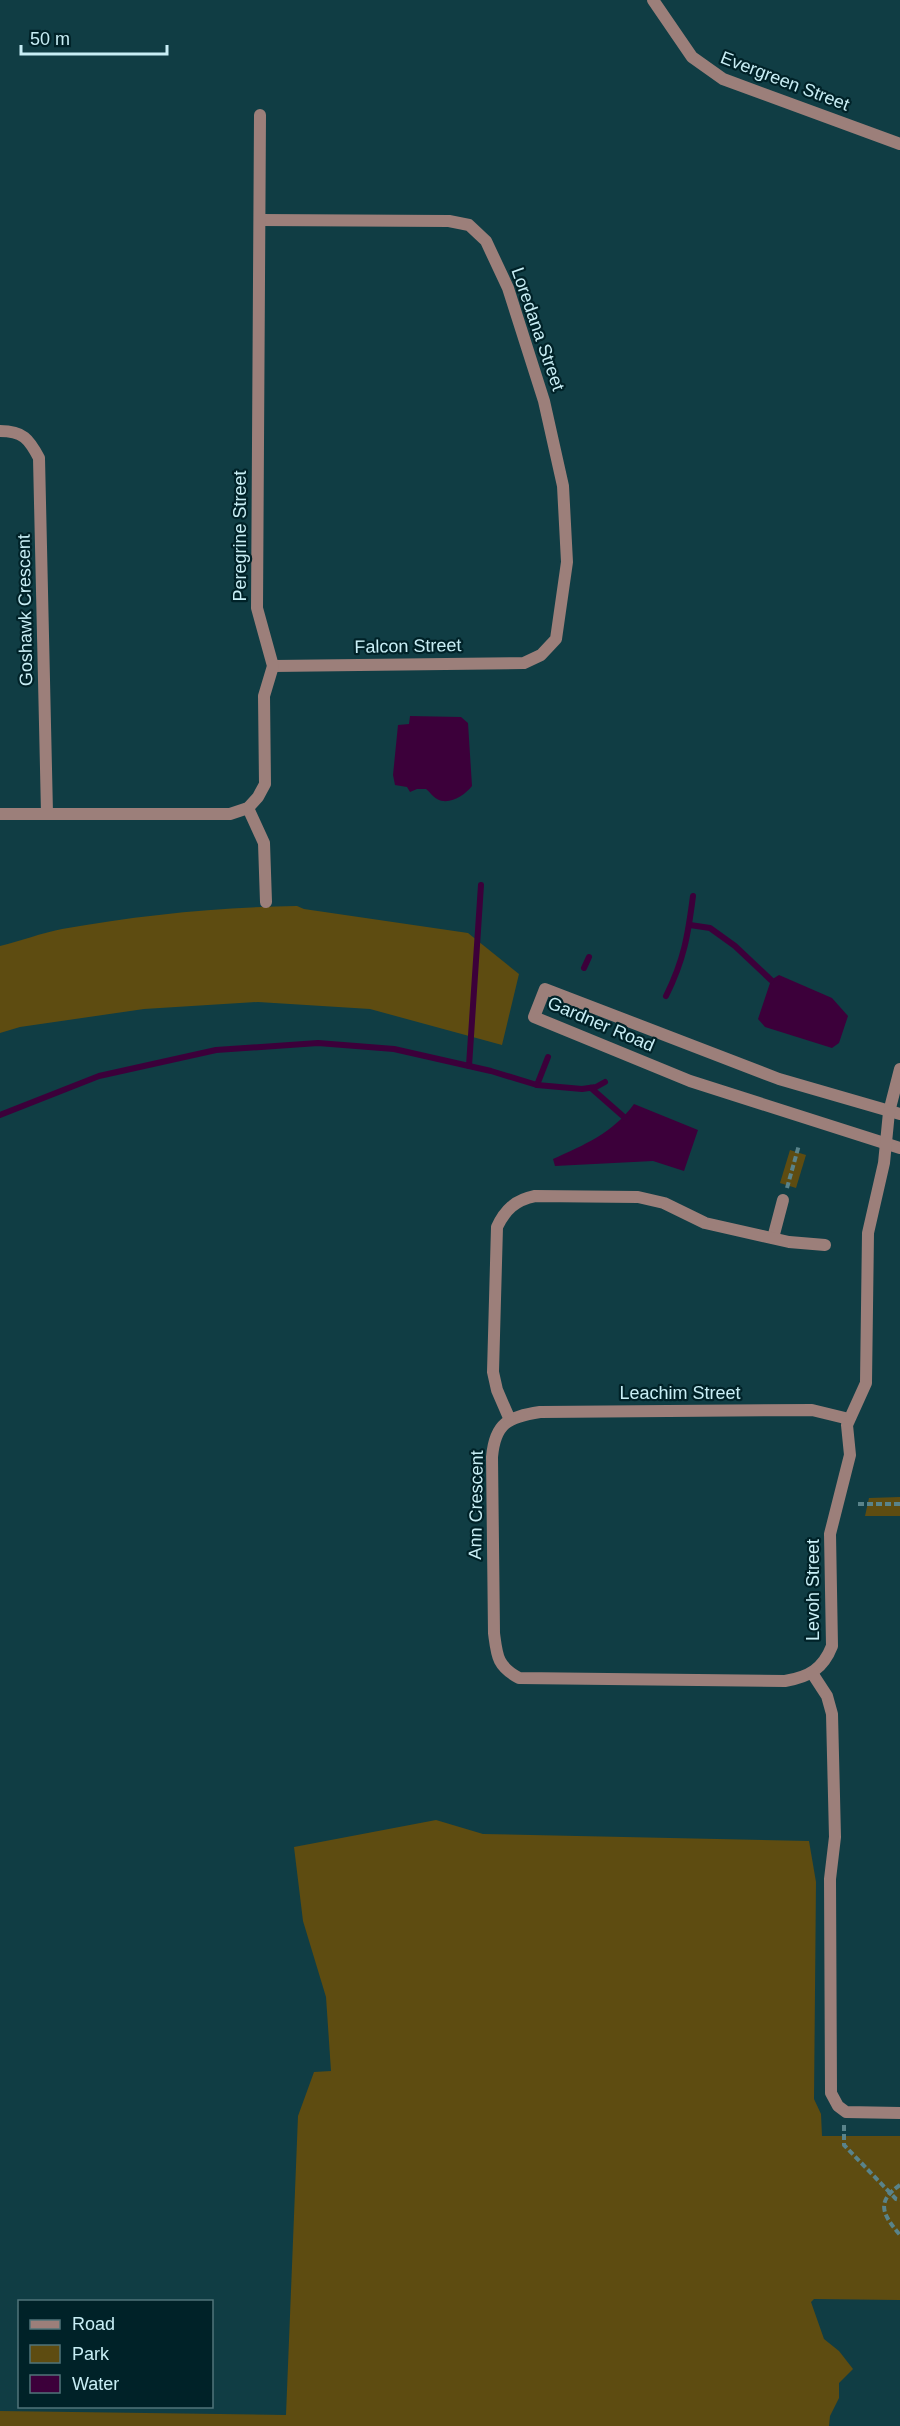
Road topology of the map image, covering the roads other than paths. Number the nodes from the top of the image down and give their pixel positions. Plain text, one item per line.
1 (653, 0) edge
2 (260, 114) dead end
3 (900, 144) edge
4 (260, 220) junction
5 (0, 431) edge
6 (541, 655) joint
7 (273, 666) junction
8 (248, 808) junction
9 (47, 813) junction
10 (0, 814) edge
11 (266, 902) dead end
12 (900, 1069) edge
13 (894, 1113) edge
14 (885, 1145) junction
15 (900, 1148) edge
16 (783, 1200) road end
17 (772, 1238) junction
18 (825, 1245) dead end
19 (849, 1419) junction
20 (510, 1420) junction
21 (812, 1673) junction
22 (900, 2113) edge

1 - 3 street, Evergreen Street
2 - 4 street, Peregrine Street
4 - 6 street, Loredana Street
4 - 7 street, Peregrine Street
5 - 9 street, Goshawk Crescent
6 - 7 street, Falcon Street
7 - 8 street
8 - 9 street
8 - 11 street
9 - 10 street
12 - 13 street, Levoh Street
13 - 14 street, Levoh Street
13 - 14 street, Gardner Road
14 - 15 street, Gardner Road
14 - 19 street, Levoh Street
16 - 17 street
17 - 18 street
17 - 20 street
19 - 20 street, Leachim Street
19 - 21 street, Levoh Street
20 - 21 street, Ann Crescent
21 - 22 street

